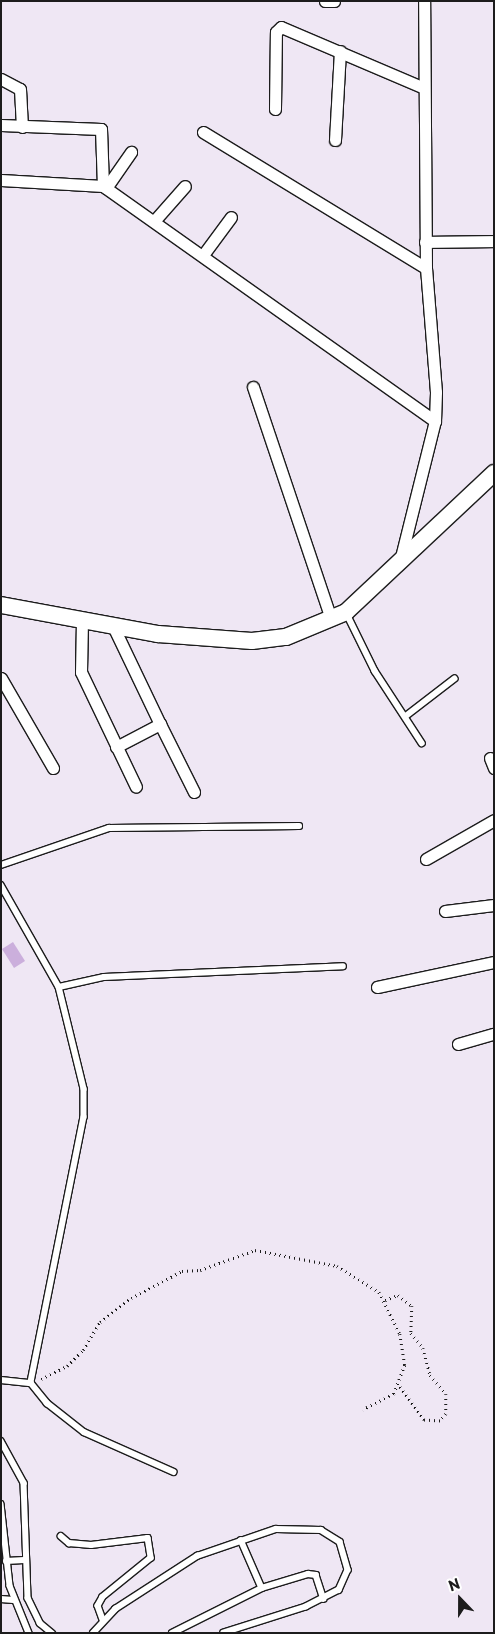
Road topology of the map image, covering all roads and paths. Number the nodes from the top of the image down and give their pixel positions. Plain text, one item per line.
1 (325, 1) edge
2 (334, 1) edge
3 (424, 1) edge
4 (340, 51) junction
5 (1, 79) edge
6 (424, 88) junction
7 (275, 109) dead end
8 (1, 126) edge
9 (22, 127) junction
10 (204, 132) dead end
11 (335, 140) dead end
12 (131, 152) dead end
13 (1, 180) edge
14 (105, 186) junction
15 (185, 186) dead end
16 (230, 218) dead end
17 (155, 220) junction
18 (494, 241) edge
19 (426, 242) junction
20 (203, 255) junction
21 (426, 268) junction
22 (253, 387) dead end
23 (435, 421) junction
24 (494, 473) edge
25 (399, 563) junction
26 (1, 606) edge
27 (338, 616) junction
28 (82, 620) junction
29 (113, 626) junction
30 (1, 678) edge
31 (454, 679) dead end
32 (406, 716) junction
33 (160, 724) junction
34 (422, 742) dead end
35 (116, 747) junction
36 (53, 768) dead end
37 (136, 787) dead end
38 (194, 792) dead end
39 (494, 820) edge
40 (299, 826) dead end
41 (426, 859) dead end
42 (1, 865) edge
43 (1, 885) edge
44 (494, 906) edge
45 (445, 911) dead end
46 (494, 962) edge
47 (343, 966) dead end
48 (59, 987) junction
49 (378, 988) dead end
50 (494, 1034) edge
51 (458, 1044) dead end
52 (384, 1300) junction
53 (1, 1380) edge
54 (31, 1383) junction
55 (399, 1386) junction
56 (364, 1410) dead end
57 (1, 1441) edge
58 (174, 1472) dead end
59 (1, 1504) edge
60 (2, 1532) edge
61 (61, 1536) dead end
62 (241, 1540) junction
63 (24, 1560) junction
64 (5, 1565) edge
65 (262, 1588) junction
66 (324, 1599) junction
67 (1, 1600) edge
68 (12, 1600) junction
69 (103, 1620) junction
70 (183, 1625) junction
71 (97, 1631) edge
72 (29, 1633) edge
73 (52, 1633) edge
74 (172, 1633) edge
75 (187, 1633) edge
76 (224, 1633) edge

1 - 2 street
3 - 6 street
4 - 6 street
4 - 7 street
4 - 11 street
5 - 9 street
6 - 19 street
8 - 9 street
9 - 14 street
10 - 21 street
12 - 14 street
13 - 14 street
14 - 17 street
15 - 17 street
16 - 20 street
17 - 20 street
18 - 19 street
19 - 21 street
20 - 23 street
21 - 23 street
22 - 27 street
23 - 25 street
24 - 25 street
25 - 27 street
26 - 28 street
27 - 29 street
27 - 32 lane
28 - 29 street
28 - 35 street
29 - 33 street
30 - 36 street
31 - 32 lane
32 - 34 lane
33 - 35 street
33 - 38 street
35 - 37 street
39 - 41 street
40 - 42 lane
43 - 48 lane
44 - 45 street
46 - 49 street
47 - 48 lane
48 - 54 lane
50 - 51 street
52 - 54 path
52 - 55 path
52 - 55 path
53 - 54 lane
54 - 58 lane
55 - 56 path
57 - 63 lane
59 - 60 lane
60 - 64 lane
61 - 69 lane
62 - 65 lane
62 - 66 lane
62 - 69 lane
63 - 64 lane
63 - 73 lane
64 - 68 lane
65 - 66 lane
65 - 70 lane
66 - 76 lane
67 - 68 lane
68 - 72 lane
69 - 71 lane
70 - 74 lane
70 - 75 lane

